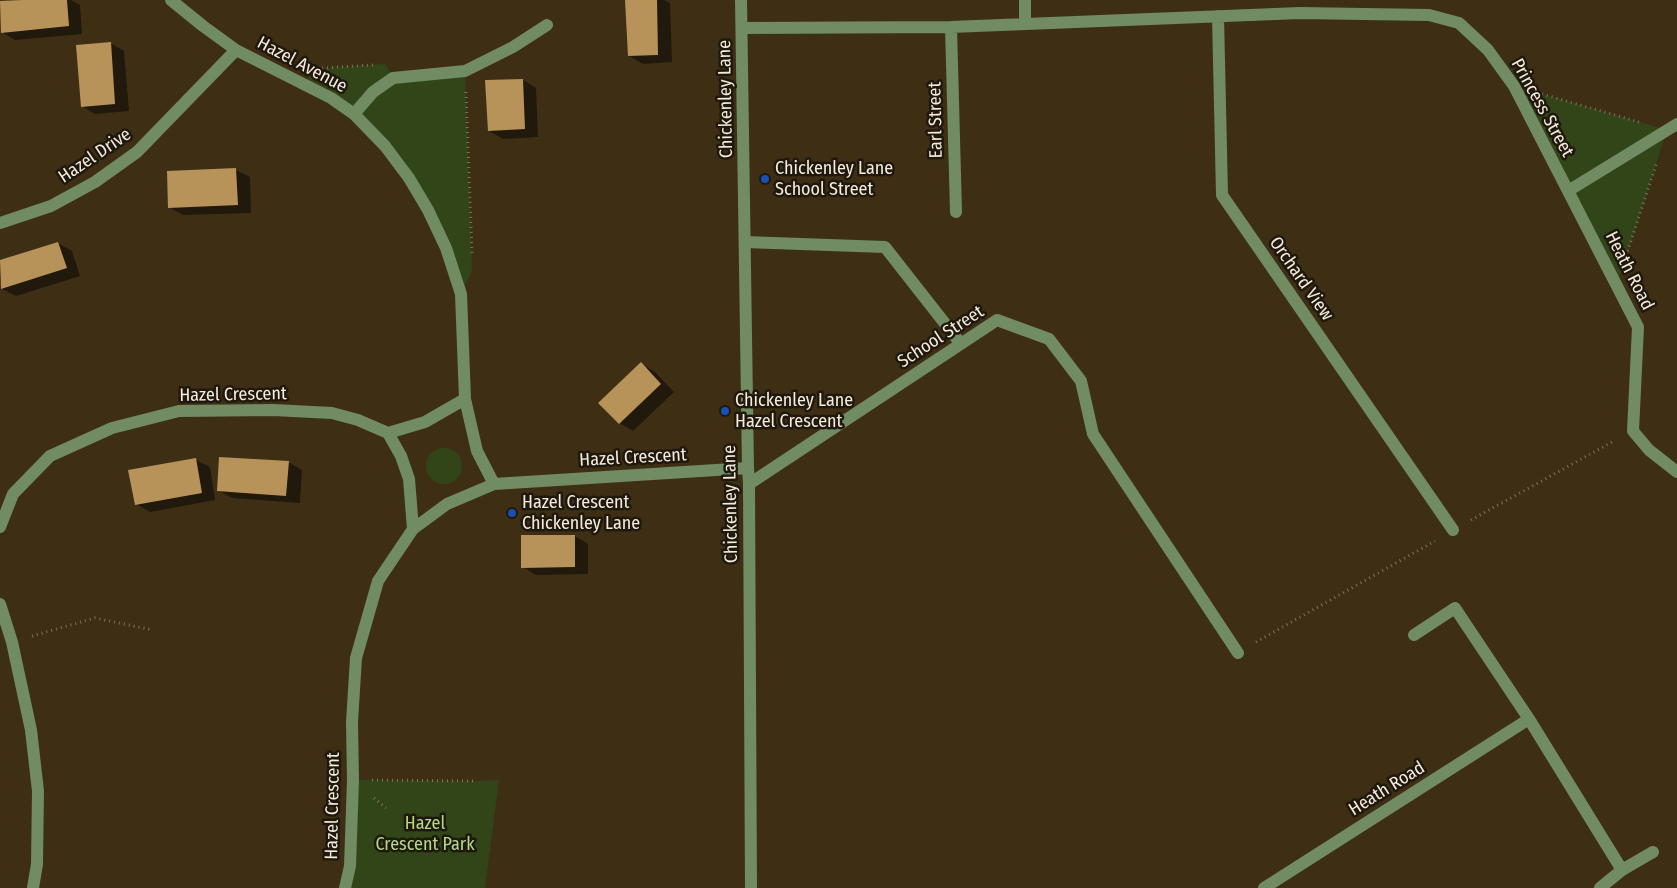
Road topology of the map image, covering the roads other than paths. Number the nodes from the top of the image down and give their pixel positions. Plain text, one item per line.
1 (171, 0) edge
2 (741, 0) edge
3 (1025, 0) edge
4 (1218, 16) junction
5 (1025, 24) junction
6 (547, 25) dead end
7 (951, 27) junction
8 (742, 28) junction
9 (236, 50) junction
10 (354, 114) junction
11 (1677, 124) edge
12 (1568, 191) junction
13 (956, 212) dead end
14 (0, 223) edge
15 (745, 242) junction
16 (960, 344) junction
17 (465, 399) junction
18 (388, 434) junction
19 (748, 468) junction
20 (1677, 472) edge
21 (494, 484) junction
22 (749, 484) junction
23 (0, 527) edge
24 (413, 530) junction
25 (1453, 530) dead end
26 (0, 604) edge
27 (1414, 634) dead end
28 (1238, 652) dead end
29 (1529, 720) junction
30 (1653, 852) dead end
31 (1622, 870) junction
32 (33, 888) edge
33 (346, 888) edge
34 (751, 888) edge
35 (1264, 888) edge
36 (1600, 888) edge

1 - 9 street, Hazel Avenue
2 - 8 street, Chickenley Lane
3 - 5 street
4 - 5 street, Princess Street
4 - 12 street, Princess Street
4 - 25 street, Orchard View
5 - 7 street, Princess Street
6 - 10 street
7 - 8 street, Princess Street
7 - 13 street, Earl Street
8 - 15 street, Chickenley Lane
9 - 10 street, Hazel Avenue
9 - 14 street, Hazel Drive
10 - 17 street, Hazel Avenue
11 - 12 street
12 - 20 street, Heath Road
15 - 16 street
15 - 19 street, Chickenley Lane
16 - 22 street, School Street
16 - 28 street, School Street
17 - 18 street
17 - 21 street, Hazel Avenue
18 - 23 street, Hazel Crescent
18 - 24 street
19 - 21 street, Hazel Crescent
19 - 22 street, Chickenley Lane
21 - 24 street, Hazel Crescent
22 - 34 street, Chickenley Lane
24 - 33 street, Hazel Crescent
26 - 32 street
27 - 29 street
29 - 31 street
29 - 35 street, Heath Road
30 - 31 street
31 - 36 street

